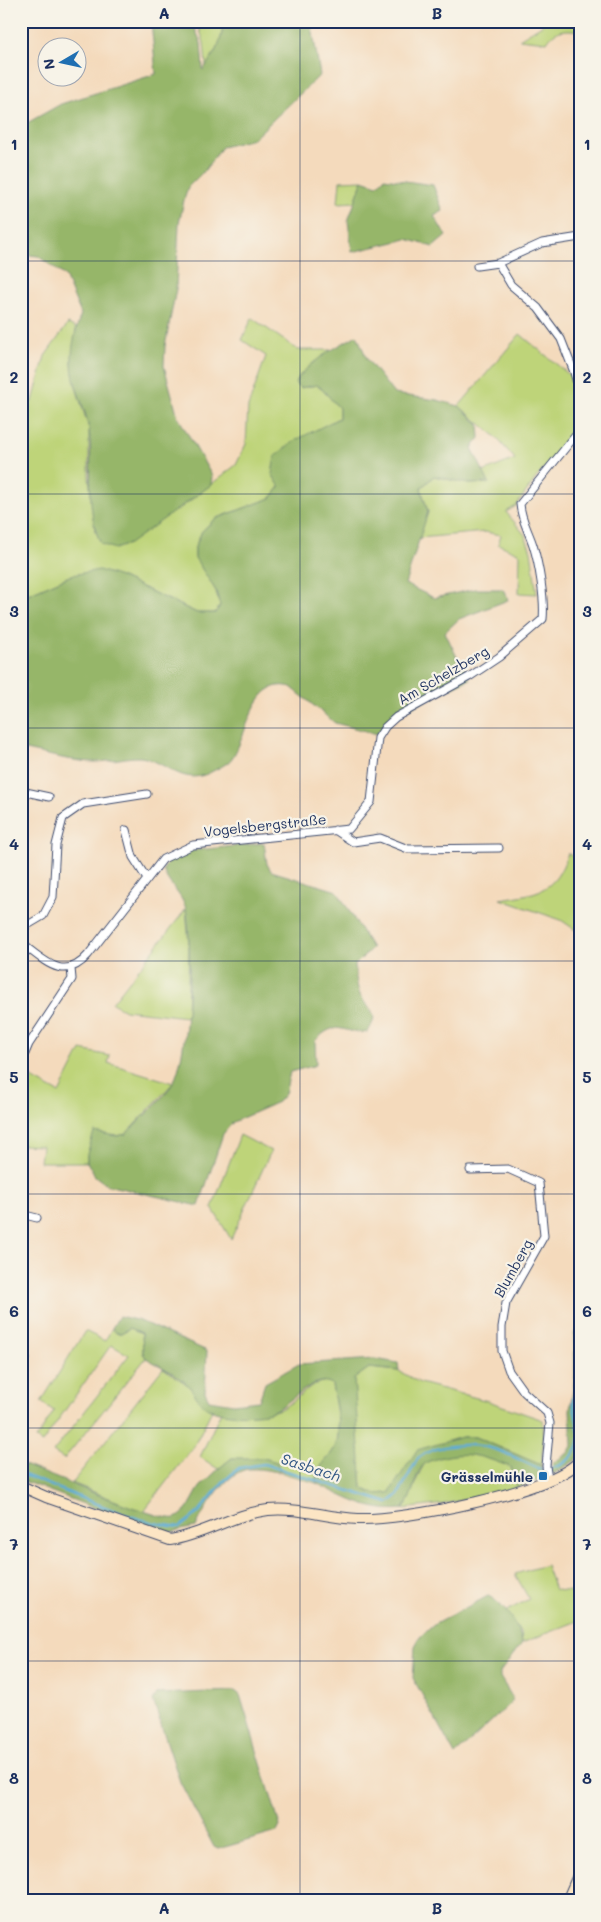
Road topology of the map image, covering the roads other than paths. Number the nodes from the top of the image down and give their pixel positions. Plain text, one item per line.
1 (580, 237) edge
2 (498, 263) junction
3 (477, 266) dead end
4 (580, 395) edge
5 (580, 430) edge
6 (378, 738) joint
7 (21, 791) edge
8 (147, 794) dead end
9 (49, 797) dead end
10 (126, 830) dead end
11 (335, 830) junction
12 (499, 848) dead end
13 (147, 879) junction
14 (21, 929) edge
15 (21, 943) edge
16 (71, 968) junction
17 (21, 1063) edge
18 (470, 1170) dead end
19 (21, 1214) edge
20 (37, 1218) dead end
21 (580, 1460) edge
22 (546, 1473) junction
23 (21, 1486) edge
24 (580, 1870) edge
25 (567, 1901) edge

1 - 2 street
2 - 3 street
2 - 4 street
5 - 6 street, Am Schelzberg
6 - 11 street, Vogelsbergstraße
7 - 9 street
8 - 14 street
10 - 13 street
11 - 12 street
11 - 13 street, Vogelsbergstraße
13 - 16 street, Vogelsbergstraße
15 - 16 street
16 - 17 street
18 - 22 street, Blumberg
19 - 20 street
21 - 22 main road
22 - 23 main road
24 - 25 main road

